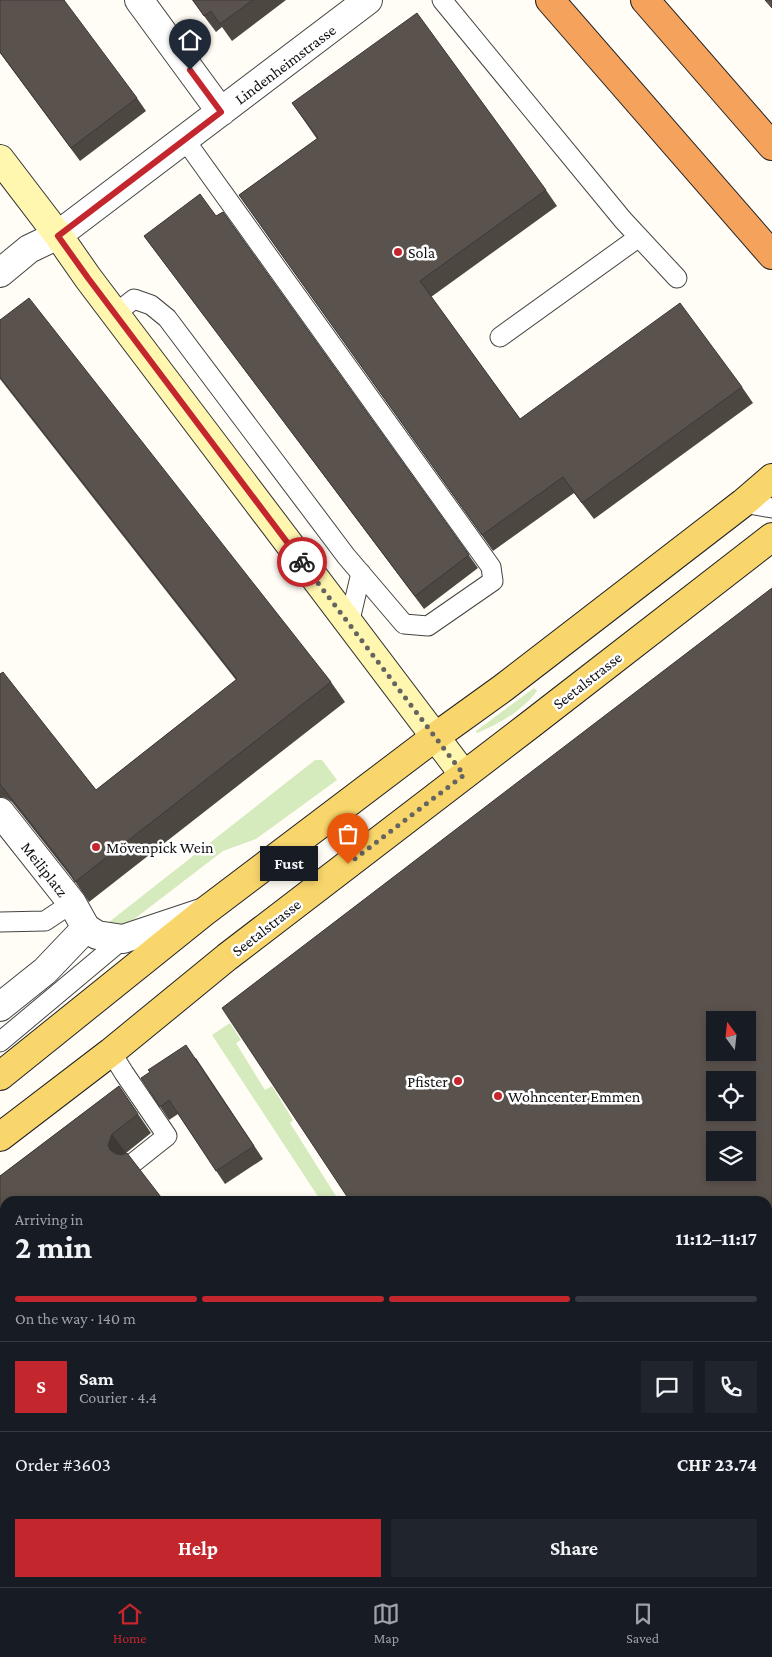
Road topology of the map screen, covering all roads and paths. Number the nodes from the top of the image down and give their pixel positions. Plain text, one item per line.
1 (139, 0) edge
2 (368, 0) edge
3 (442, 0) edge
4 (550, 0) edge
5 (645, 0) edge
6 (221, 112) junction
7 (184, 140) junction
8 (772, 146) edge
9 (0, 159) edge
10 (58, 236) junction
11 (639, 237) junction
12 (772, 255) edge
13 (0, 273) edge
14 (678, 278) dead end
15 (114, 314) junction
16 (500, 337) dead end
17 (772, 478) edge
18 (743, 503) junction
19 (772, 508) edge
20 (766, 547) edge
21 (361, 573) junction
22 (349, 624) junction
23 (435, 737) junction
24 (464, 775) junction
25 (0, 812) edge
26 (72, 903) junction
27 (204, 912) junction
28 (0, 922) edge
29 (86, 928) junction
30 (122, 939) junction
31 (0, 1007) edge
32 (0, 1042) edge
33 (111, 1052) junction
34 (0, 1076) edge
35 (0, 1137) edge
36 (133, 1163) edge

1 - 6 street
2 - 6 street, Lindenheimstrasse
3 - 11 lane
4 - 12 highway
5 - 8 highway
6 - 7 street, Lindenheimstrasse
7 - 10 street, Lindenheimstrasse
7 - 21 lane
9 - 10 street
10 - 13 street, Lindenheimstrasse
10 - 15 street
11 - 14 lane
11 - 16 lane
15 - 21 lane
15 - 22 street
17 - 18 main road
18 - 19 lane
18 - 23 main road
20 - 24 main road, Seetalstrasse
21 - 22 lane
22 - 23 street
23 - 24 street
23 - 27 main road
24 - 33 main road, Seetalstrasse
25 - 26 street, Meiliplatz
26 - 28 lane
26 - 29 street, Meiliplatz
27 - 30 street
27 - 34 main road
29 - 30 street
29 - 31 street
30 - 32 lane
33 - 35 main road, Seetalstrasse
33 - 36 lane

